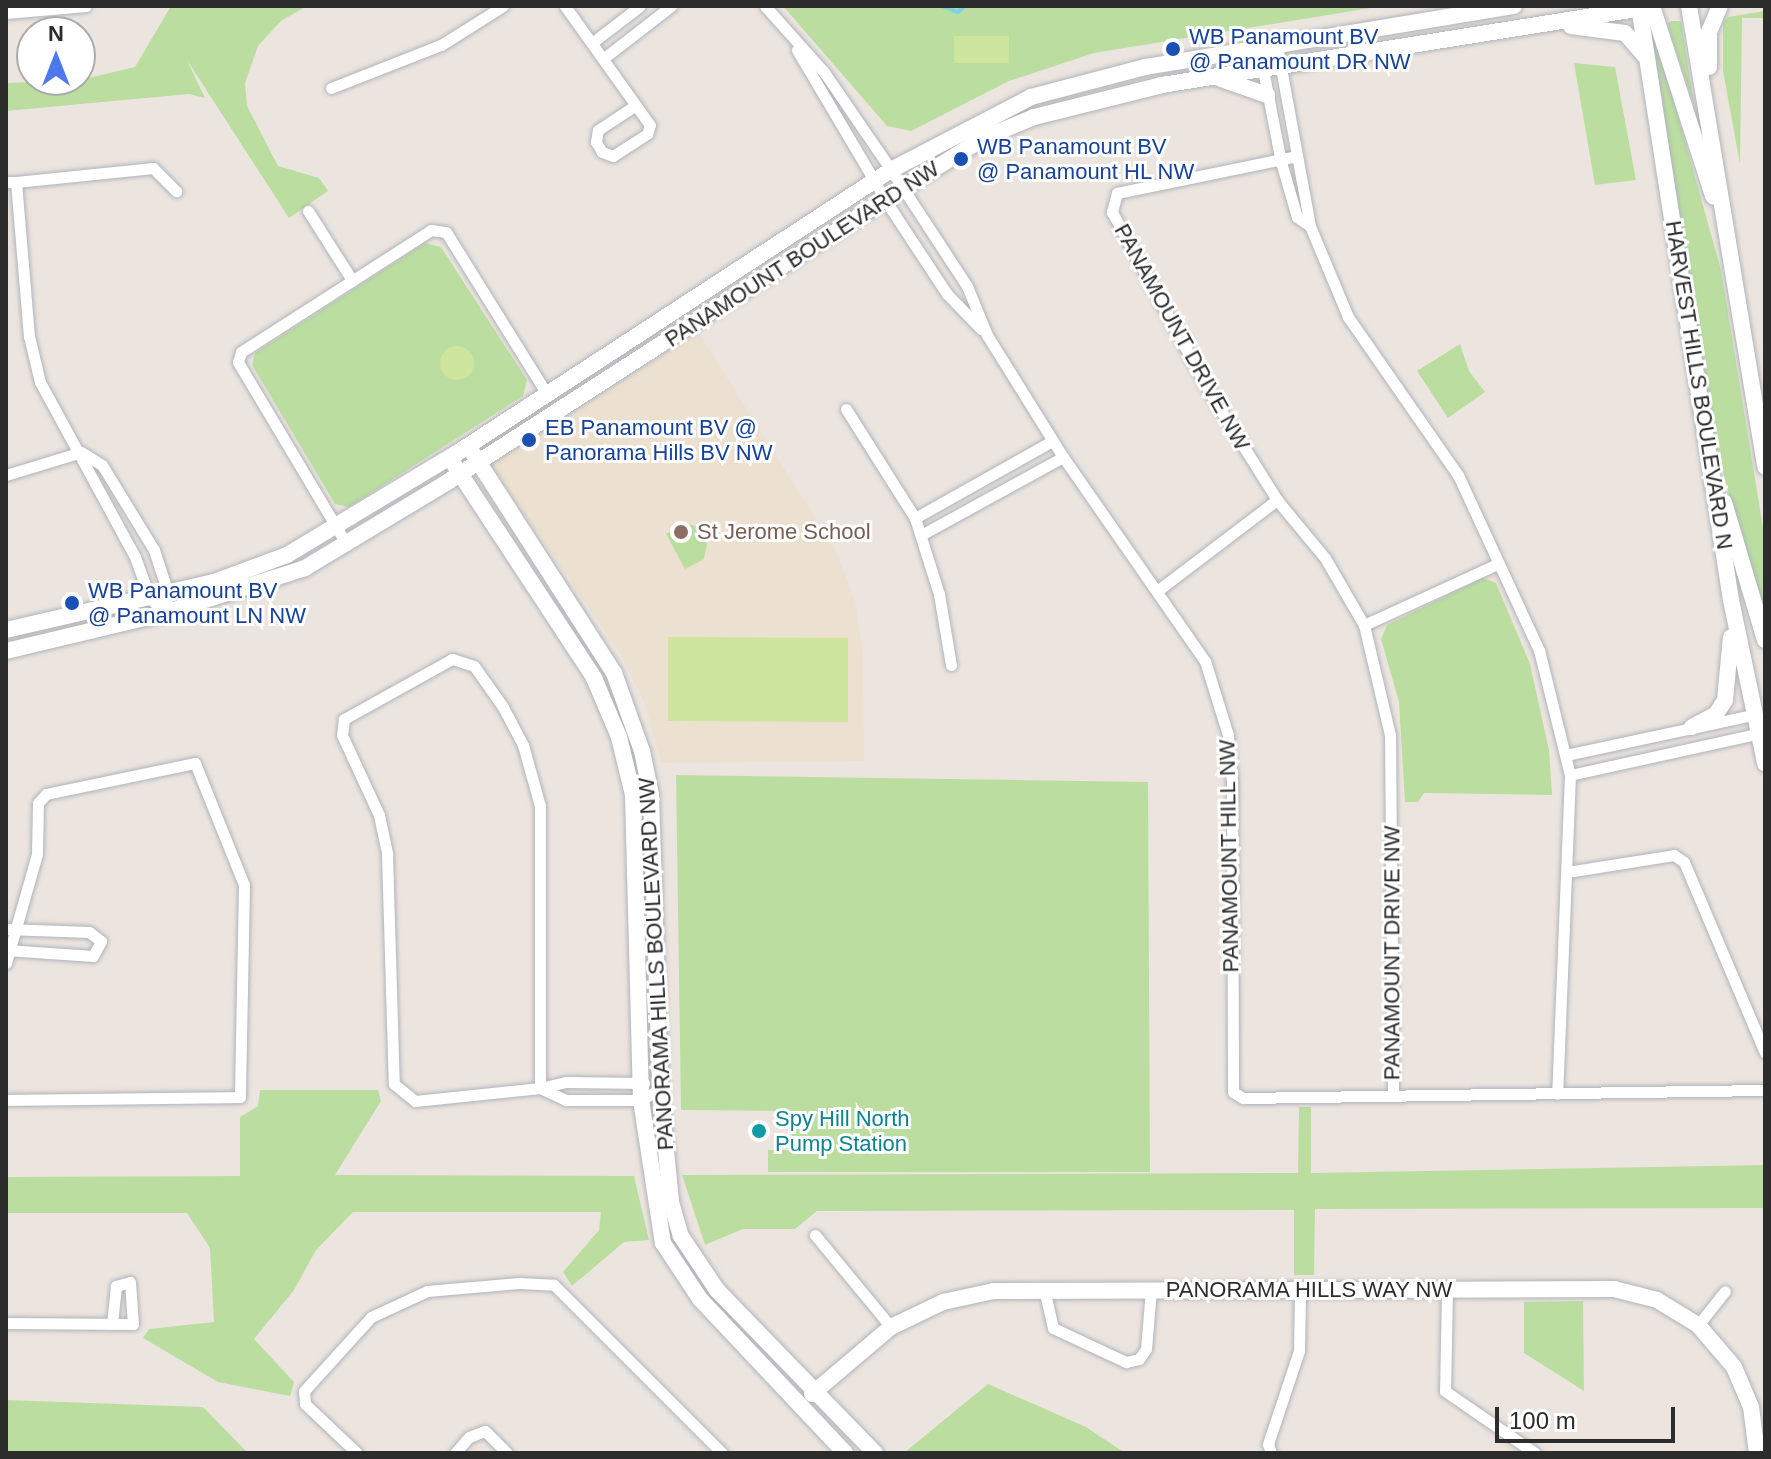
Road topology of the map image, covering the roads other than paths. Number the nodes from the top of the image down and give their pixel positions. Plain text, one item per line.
1 (86, 6) edge
2 (503, 6) edge
3 (565, 6) edge
4 (640, 6) edge
5 (671, 6) edge
6 (765, 6) edge
7 (1514, 6) edge
8 (1647, 6) edge
9 (1689, 6) edge
10 (1720, 6) edge
11 (6, 13) edge
12 (1545, 24) junction
13 (795, 46) junction
14 (1277, 46) junction
15 (1259, 49) junction
16 (598, 50) junction
17 (1647, 59) junction
18 (1281, 65) junction
19 (1263, 68) junction
20 (1211, 77) junction
21 (331, 88) dead end
22 (1267, 95) junction
23 (633, 107) junction
24 (1712, 137) junction
25 (1297, 156) junction
26 (1281, 162) junction
27 (891, 170) junction
28 (11, 182) edge
29 (874, 182) junction
30 (903, 188) junction
31 (176, 191) dead end
32 (885, 200) junction
33 (308, 211) dead end
34 (1310, 226) junction
35 (1731, 255) junction
36 (352, 280) junction
37 (661, 320) junction
38 (987, 335) junction
39 (673, 338) junction
40 (547, 394) junction
41 (846, 409) dead end
42 (558, 411) junction
43 (1052, 441) junction
44 (467, 447) junction
45 (81, 452) junction
46 (1063, 457) junction
47 (449, 458) junction
48 (479, 462) junction
49 (1765, 467) edge
50 (460, 474) junction
51 (6, 475) edge
52 (1717, 486) junction
53 (1277, 500) junction
54 (915, 518) junction
55 (336, 527) junction
56 (921, 535) junction
57 (347, 545) junction
58 (1497, 564) junction
59 (1157, 591) junction
60 (168, 593) junction
61 (150, 598) junction
62 (1731, 600) junction
63 (165, 613) junction
64 (1364, 625) junction
65 (6, 630) edge
66 (1765, 640) edge
67 (6, 651) edge
68 (951, 665) dead end
69 (1761, 724) edge
70 (1692, 727) junction
71 (1566, 755) junction
72 (1765, 763) edge
73 (1570, 775) junction
74 (1567, 872) junction
75 (12, 929) edge
76 (7, 955) edge
77 (1765, 1053) edge
78 (640, 1082) junction
79 (540, 1088) junction
80 (660, 1089) junction
81 (1765, 1090) edge
82 (1557, 1094) junction
83 (1393, 1096) junction
84 (6, 1100) edge
85 (641, 1100) junction
86 (815, 1235) dead end
87 (1044, 1289) junction
88 (1151, 1290) junction
89 (1447, 1290) junction
90 (1725, 1291) dead end
91 (1300, 1292) junction
92 (6, 1323) edge
93 (112, 1324) dead end
94 (1698, 1325) junction
95 (891, 1327) junction
96 (818, 1389) junction
97 (802, 1403) junction
98 (357, 1453) edge
99 (455, 1453) edge
100 (507, 1453) edge
101 (722, 1453) edge
102 (845, 1453) edge
103 (875, 1453) edge
104 (1271, 1453) edge
105 (1535, 1453) edge
106 (1757, 1453) edge

1 - 11 street
2 - 21 street
3 - 16 street
4 - 16 street
5 - 16 street
6 - 13 street, PANAMOUNT HILL NW
7 - 14 street, PANAMOUNT BOULEVARD NW
8 - 12 street, PANAMOUNT BOULEVARD NW
8 - 17 street, HARVEST HILLS BOULEVARD N
8 - 35 street
9 - 24 street
10 - 24 street
12 - 17 street
12 - 18 street, PANAMOUNT BOULEVARD NW
13 - 27 street, PANAMOUNT HILL NW
13 - 29 street, PANAMOUNT HILL NW
14 - 15 street, PANAMOUNT BOULEVARD NW
14 - 18 street
15 - 19 street
15 - 27 street, PANAMOUNT BOULEVARD NW
16 - 23 street
17 - 52 street, HARVEST HILLS BOULEVARD N
18 - 19 street, PANAMOUNT BOULEVARD NW
18 - 25 street
19 - 20 street, PANAMOUNT BOULEVARD NW
19 - 22 street
20 - 22 street
20 - 30 street, PANAMOUNT BOULEVARD NW
22 - 26 street
23 - 23 street
24 - 35 street
25 - 26 street, PANAMOUNT DRIVE NW
25 - 34 street
26 - 34 street
26 - 53 street, PANAMOUNT DRIVE NW
27 - 29 street, PANAMOUNT BOULEVARD NW
27 - 30 street, PANAMOUNT HILL NW
28 - 31 street
28 - 45 street
29 - 32 street, PANAMOUNT HILL NW
29 - 37 street, PANAMOUNT BOULEVARD NW
30 - 32 street, PANAMOUNT BOULEVARD NW
30 - 38 street, PANAMOUNT HILL NW
32 - 38 street, PANAMOUNT HILL NW
32 - 39 street, PANAMOUNT BOULEVARD NW
33 - 36 street
34 - 58 street
35 - 49 street
36 - 40 street
36 - 55 street
37 - 39 street
37 - 40 street, PANAMOUNT BOULEVARD NW
38 - 43 street, PANAMOUNT HILL NW
39 - 42 street, PANAMOUNT BOULEVARD NW
40 - 42 street
40 - 44 street, PANAMOUNT BOULEVARD NW
41 - 54 street
42 - 48 street, PANAMOUNT BOULEVARD NW
43 - 46 street, PANAMOUNT HILL NW
43 - 54 street
44 - 47 street, PANAMOUNT BOULEVARD NW
44 - 48 street, PANORAMA HILLS BOULEVARD NW
45 - 51 street
45 - 60 street
45 - 61 street
46 - 56 street
46 - 59 street, PANAMOUNT HILL NW
47 - 50 street, PANORAMA HILLS BOULEVARD NW
47 - 55 street, PANAMOUNT BOULEVARD NW
48 - 50 street, PANAMOUNT BOULEVARD NW
48 - 80 street, PANORAMA HILLS BOULEVARD NW
50 - 57 street, PANAMOUNT BOULEVARD NW
50 - 78 street, PANORAMA HILLS BOULEVARD NW
52 - 62 street, HARVEST HILLS BOULEVARD N
52 - 66 street
53 - 59 street
53 - 64 street, PANAMOUNT DRIVE NW
54 - 56 street
55 - 57 street
55 - 60 street, PANAMOUNT BOULEVARD NW
56 - 68 street
57 - 63 street, PANAMOUNT BOULEVARD NW
58 - 64 street
58 - 71 street
59 - 83 street, PANAMOUNT HILL NW
60 - 61 street, PANAMOUNT BOULEVARD NW
60 - 63 street
61 - 63 street
61 - 65 street, PANAMOUNT BOULEVARD NW
62 - 69 street, HARVEST HILLS BOULEVARD N
62 - 70 street
63 - 67 street, PANAMOUNT BOULEVARD NW
64 - 83 street, PANAMOUNT DRIVE NW
69 - 70 street
69 - 72 street, HARVEST HILLS BOULEVARD N
69 - 73 street
70 - 71 street
71 - 73 street
73 - 74 street
74 - 77 street
74 - 82 street
75 - 76 street
75 - 76 street
75 - 84 street
78 - 79 street
78 - 80 street
78 - 85 street, PANORAMA HILLS BOULEVARD NW
79 - 79 street
79 - 85 street
80 - 85 street
80 - 96 street, PANORAMA HILLS BOULEVARD NW
81 - 82 street, PANAMOUNT DRIVE NW
82 - 83 street, PANAMOUNT DRIVE NW
85 - 97 street, PANORAMA HILLS BOULEVARD NW
86 - 95 street
87 - 88 street, PANORAMA HILLS WAY NW
87 - 88 street
87 - 95 street, PANORAMA HILLS WAY NW
88 - 91 street, PANORAMA HILLS WAY NW
89 - 91 street, PANORAMA HILLS WAY NW
89 - 94 street, PANORAMA HILLS WAY NW
89 - 105 street
90 - 94 street
91 - 104 street
92 - 93 street
94 - 106 street, PANORAMA HILLS WAY NW
95 - 96 street, PANORAMA HILLS WAY NW
96 - 97 street, PANORAMA HILLS WAY NW
96 - 103 street, PANORAMA HILLS BOULEVARD NW
97 - 102 street, PANORAMA HILLS BOULEVARD NW
98 - 101 street
99 - 100 street

